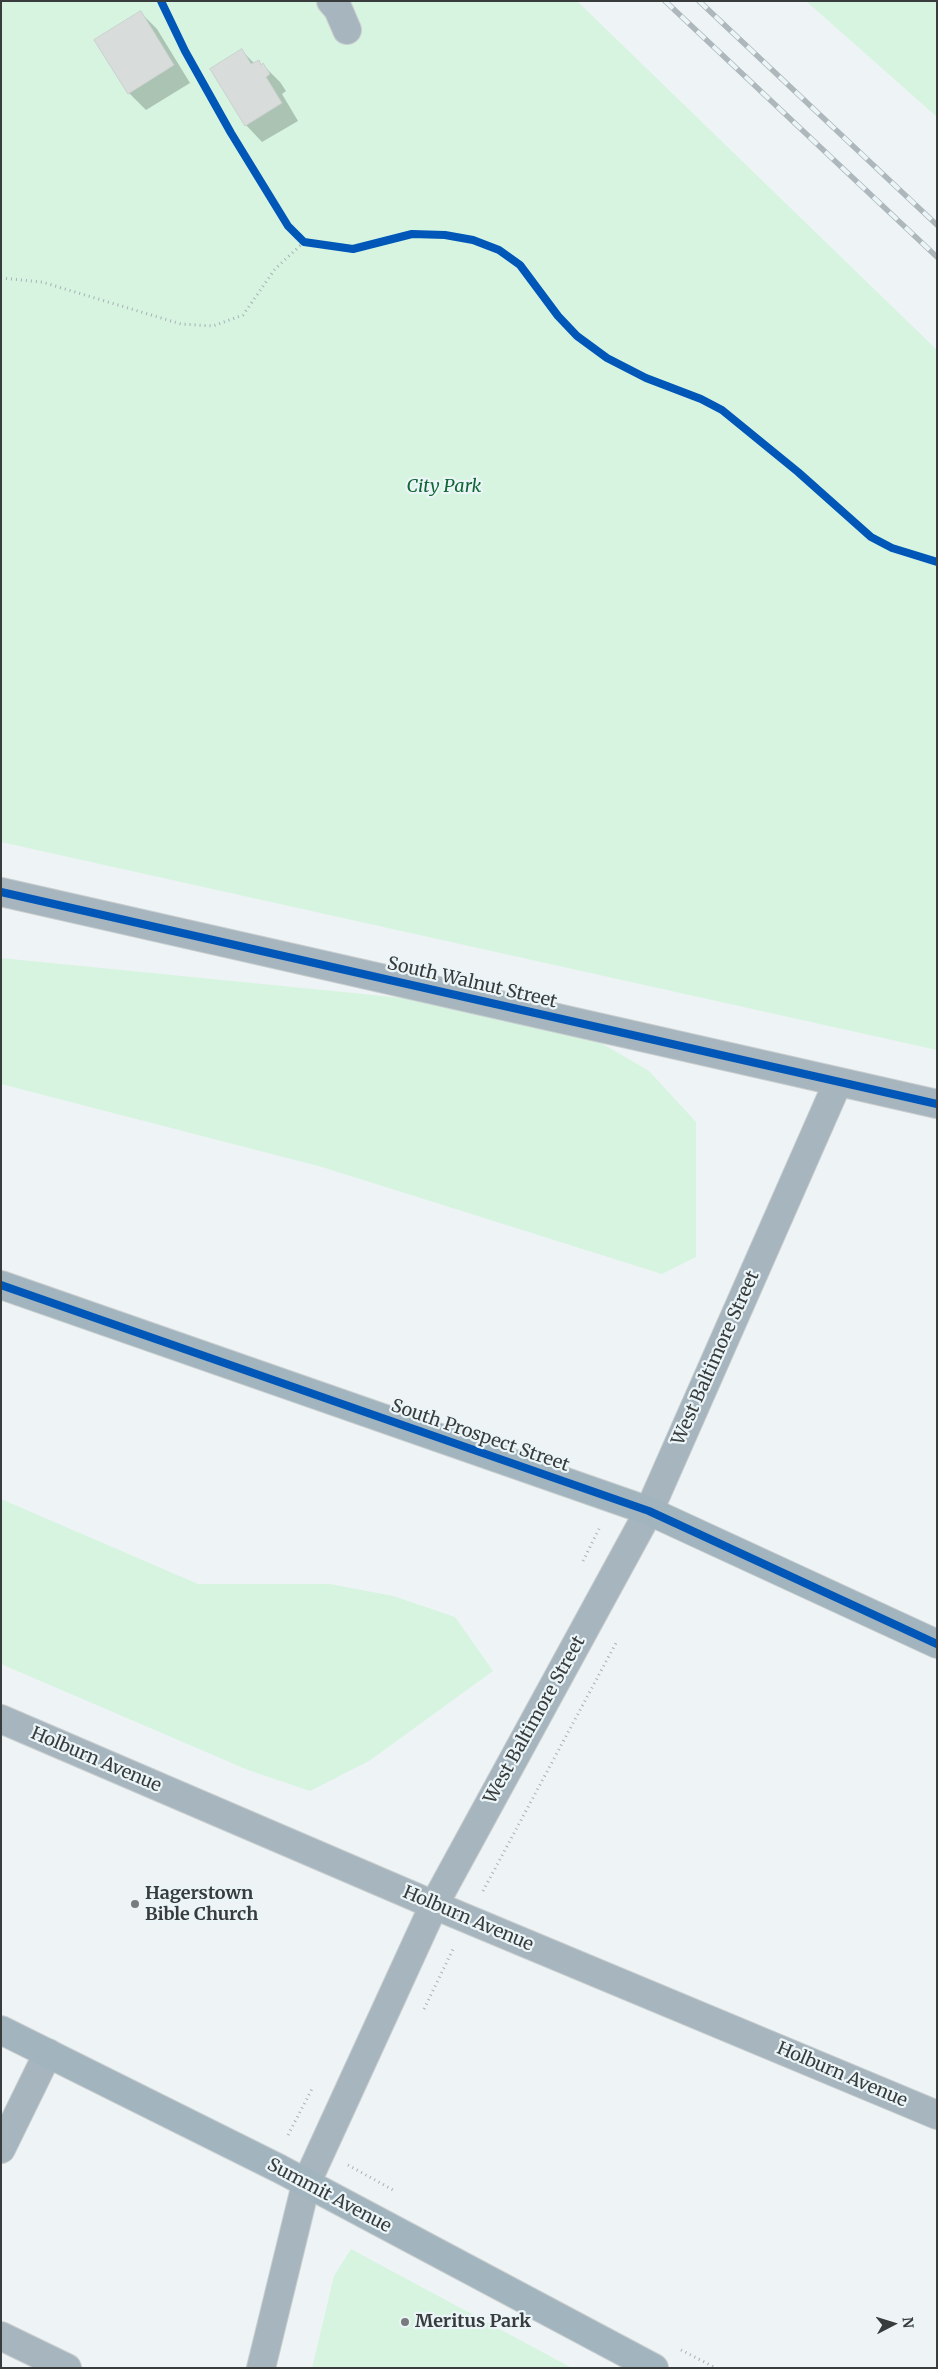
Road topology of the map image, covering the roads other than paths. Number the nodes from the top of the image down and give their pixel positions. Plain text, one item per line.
1 (331, 1) edge
2 (347, 30) dead end
3 (1, 892) edge
4 (838, 1082) junction
5 (937, 1104) edge
6 (1, 1285) edge
7 (649, 1511) junction
8 (937, 1644) edge
9 (1, 1719) edge
10 (434, 1905) junction
11 (1, 2030) edge
12 (48, 2053) junction
13 (937, 2114) edge
14 (1, 2149) edge
15 (306, 2184) junction
16 (1, 2336) edge
17 (67, 2368) edge
18 (261, 2368) edge
19 (654, 2368) edge

1 - 2 street
3 - 4 street, South Walnut Street
4 - 5 street, South Walnut Street
4 - 7 street, West Baltimore Street
6 - 7 main road, South Prospect Street
7 - 8 main road, South Prospect Street
7 - 10 street, West Baltimore Street
9 - 10 street, Holburn Avenue
10 - 13 street, Holburn Avenue
10 - 15 street, West Baltimore Street
11 - 12 main road, Summit Avenue
12 - 14 street
12 - 15 main road, Summit Avenue
15 - 18 street, West Baltimore Street
15 - 19 main road, Summit Avenue
16 - 17 street

